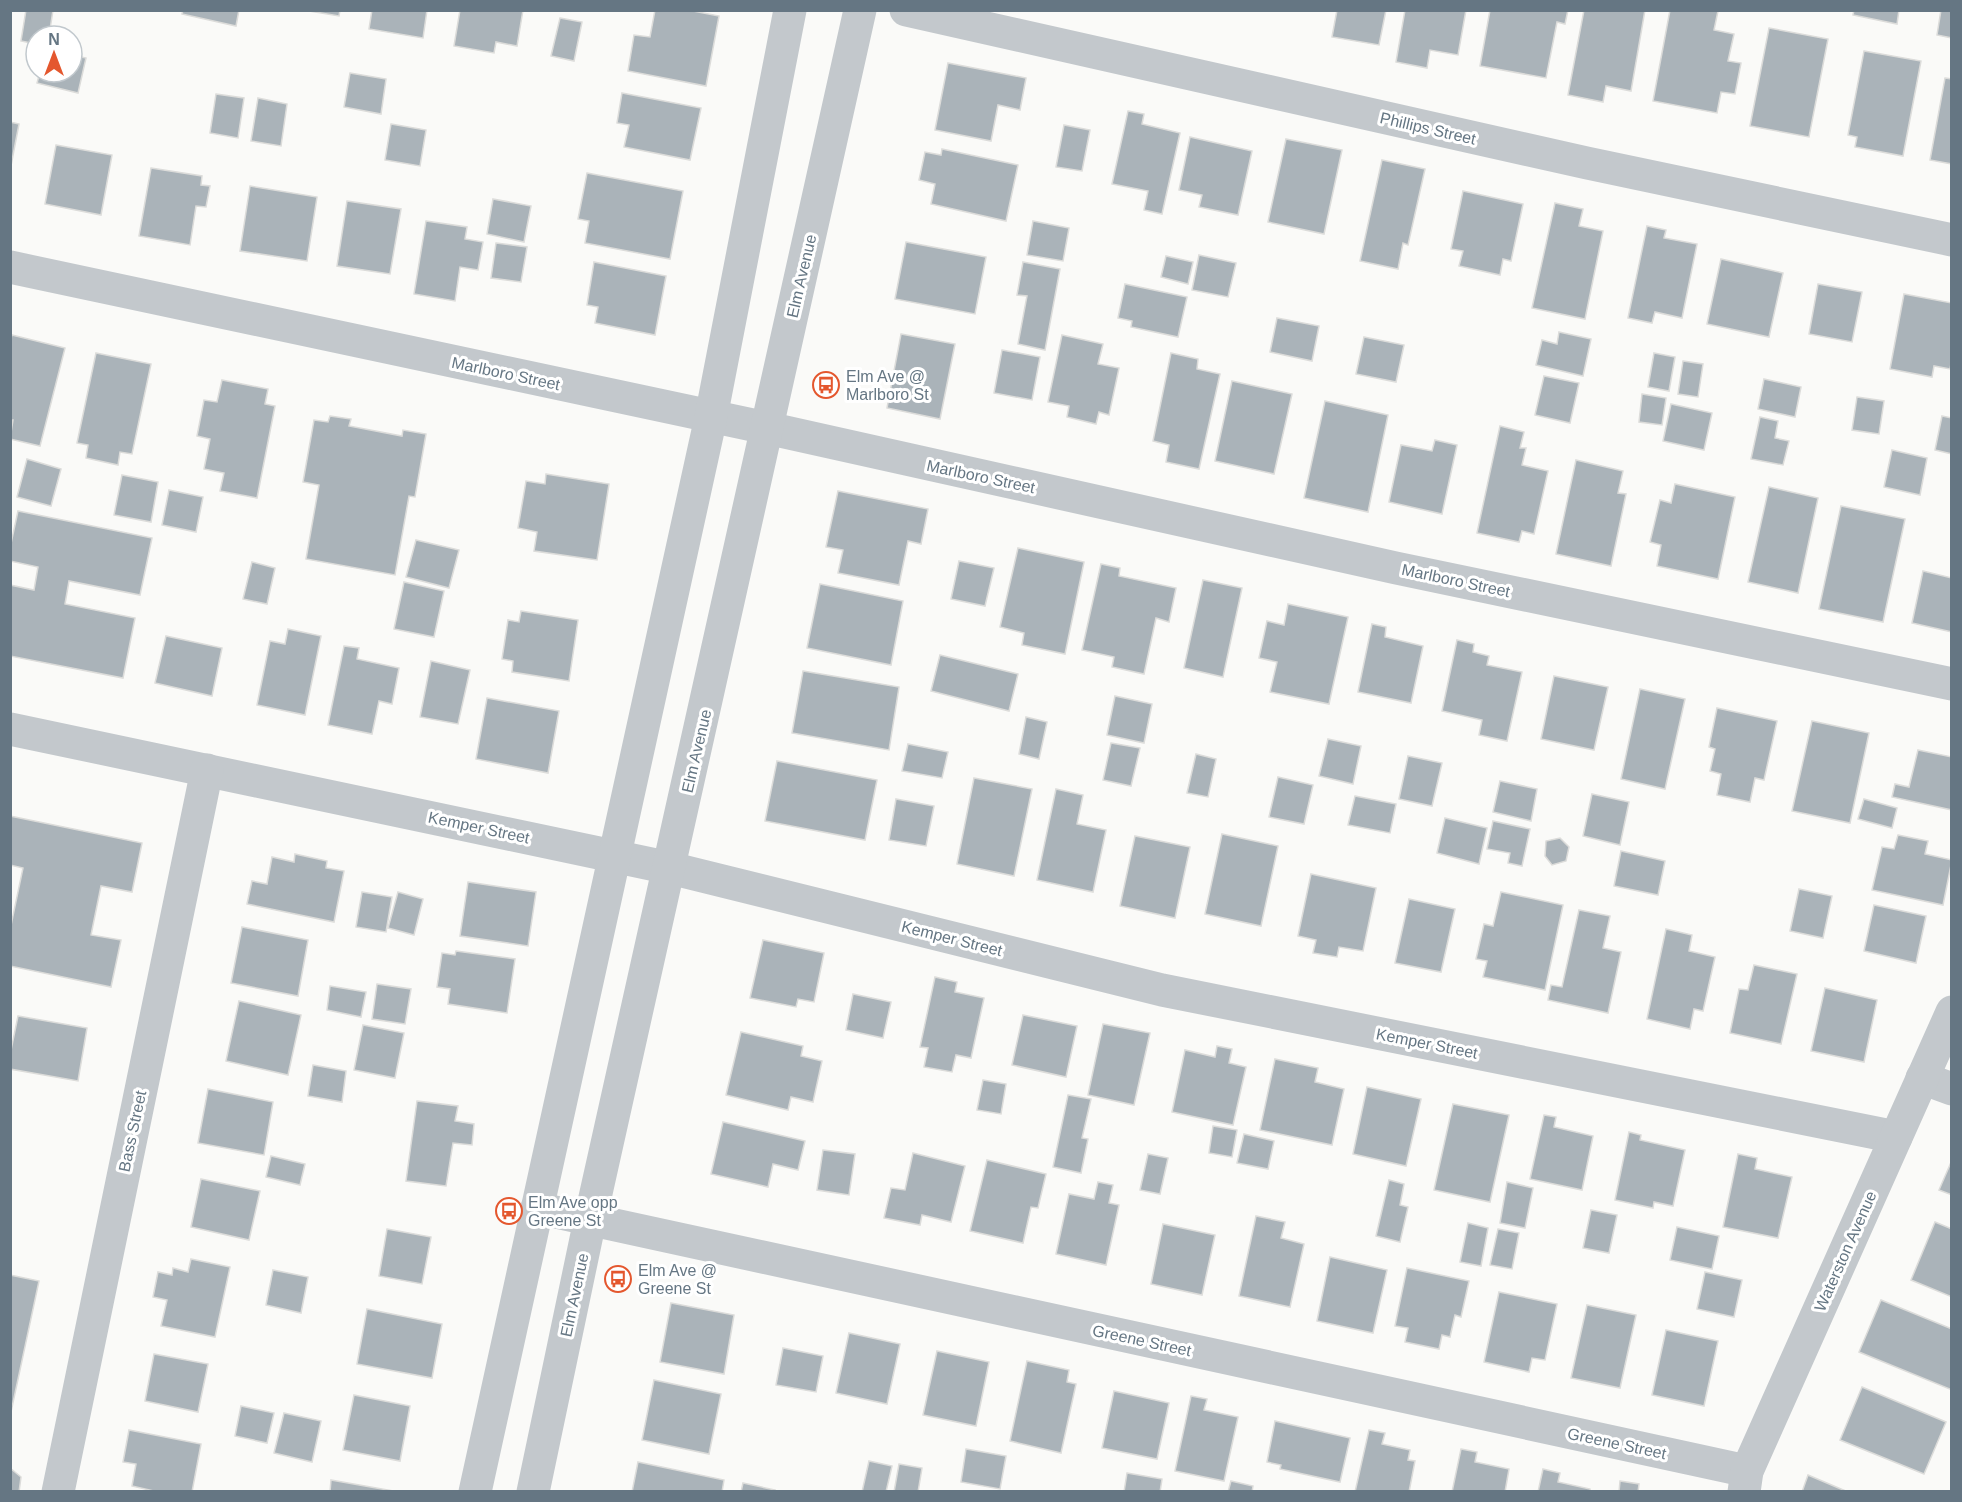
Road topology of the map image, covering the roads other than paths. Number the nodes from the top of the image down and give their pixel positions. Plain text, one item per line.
1 (790, 10) edge
2 (860, 10) edge
3 (906, 10) edge
4 (1952, 240) edge
5 (10, 267) edge
6 (711, 417) junction
7 (767, 428) junction
8 (1952, 684) edge
9 (10, 729) edge
10 (207, 770) junction
11 (616, 856) junction
12 (670, 867) junction
13 (1952, 1012) edge
14 (1937, 1083) edge
15 (1896, 1137) junction
16 (537, 1209) junction
17 (590, 1220) junction
18 (1745, 1481) edge
19 (58, 1491) edge
20 (475, 1491) edge
21 (533, 1491) edge

1 - 6 street
2 - 7 street, Elm Avenue
3 - 4 street, Phillips Street
5 - 6 street, Marlboro Street
6 - 7 street, Marlboro Street
6 - 11 street
7 - 8 street, Marlboro Street
7 - 12 street, Elm Avenue
9 - 10 street, Kemper Street
10 - 11 street, Kemper Street
10 - 19 street, Bass Street
11 - 12 street, Kemper Street
11 - 16 street
12 - 15 street, Kemper Street
12 - 17 street, Elm Avenue
13 - 14 street, Waterston Avenue
14 - 15 street, Waterston Avenue
15 - 18 street, Waterston Avenue
16 - 17 street, Greene Street
16 - 20 street
17 - 18 street, Greene Street
17 - 21 street, Elm Avenue

